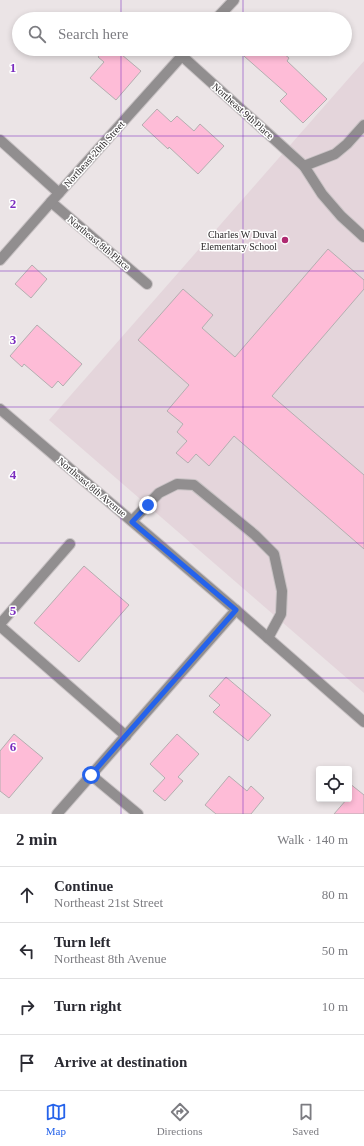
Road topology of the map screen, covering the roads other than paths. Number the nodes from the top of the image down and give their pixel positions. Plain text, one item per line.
1 (234, 0) edge
2 (223, 12) edge
3 (181, 56) edge
4 (189, 56) edge
5 (364, 125) edge
6 (0, 140) edge
7 (304, 166) junction
8 (59, 193) junction
9 (50, 202) junction
10 (364, 237) edge
11 (0, 260) edge
12 (147, 284) dead end
13 (0, 409) edge
14 (132, 522) junction
15 (70, 544) dead end
16 (236, 610) junction
17 (0, 625) edge
18 (268, 638) junction
19 (364, 722) edge
20 (126, 736) junction
21 (91, 775) junction
22 (57, 814) edge
23 (138, 814) edge

1 - 2 street
3 - 8 street, Northeast 20th Street
4 - 7 street, Northeast 9th Place
5 - 7 street
6 - 8 street
7 - 10 street, Northeast 9th Place
8 - 9 street, Northeast 20th Street
9 - 11 street, Northeast 20th Street
9 - 12 street, Northeast 8th Place
13 - 14 street, Northeast 8th Avenue
14 - 16 street, Northeast 8th Avenue
14 - 18 street
15 - 17 street
16 - 18 street, Northeast 8th Avenue
16 - 20 street
17 - 20 street
18 - 19 street, Northeast 8th Avenue
20 - 21 street
21 - 22 street
21 - 23 street

